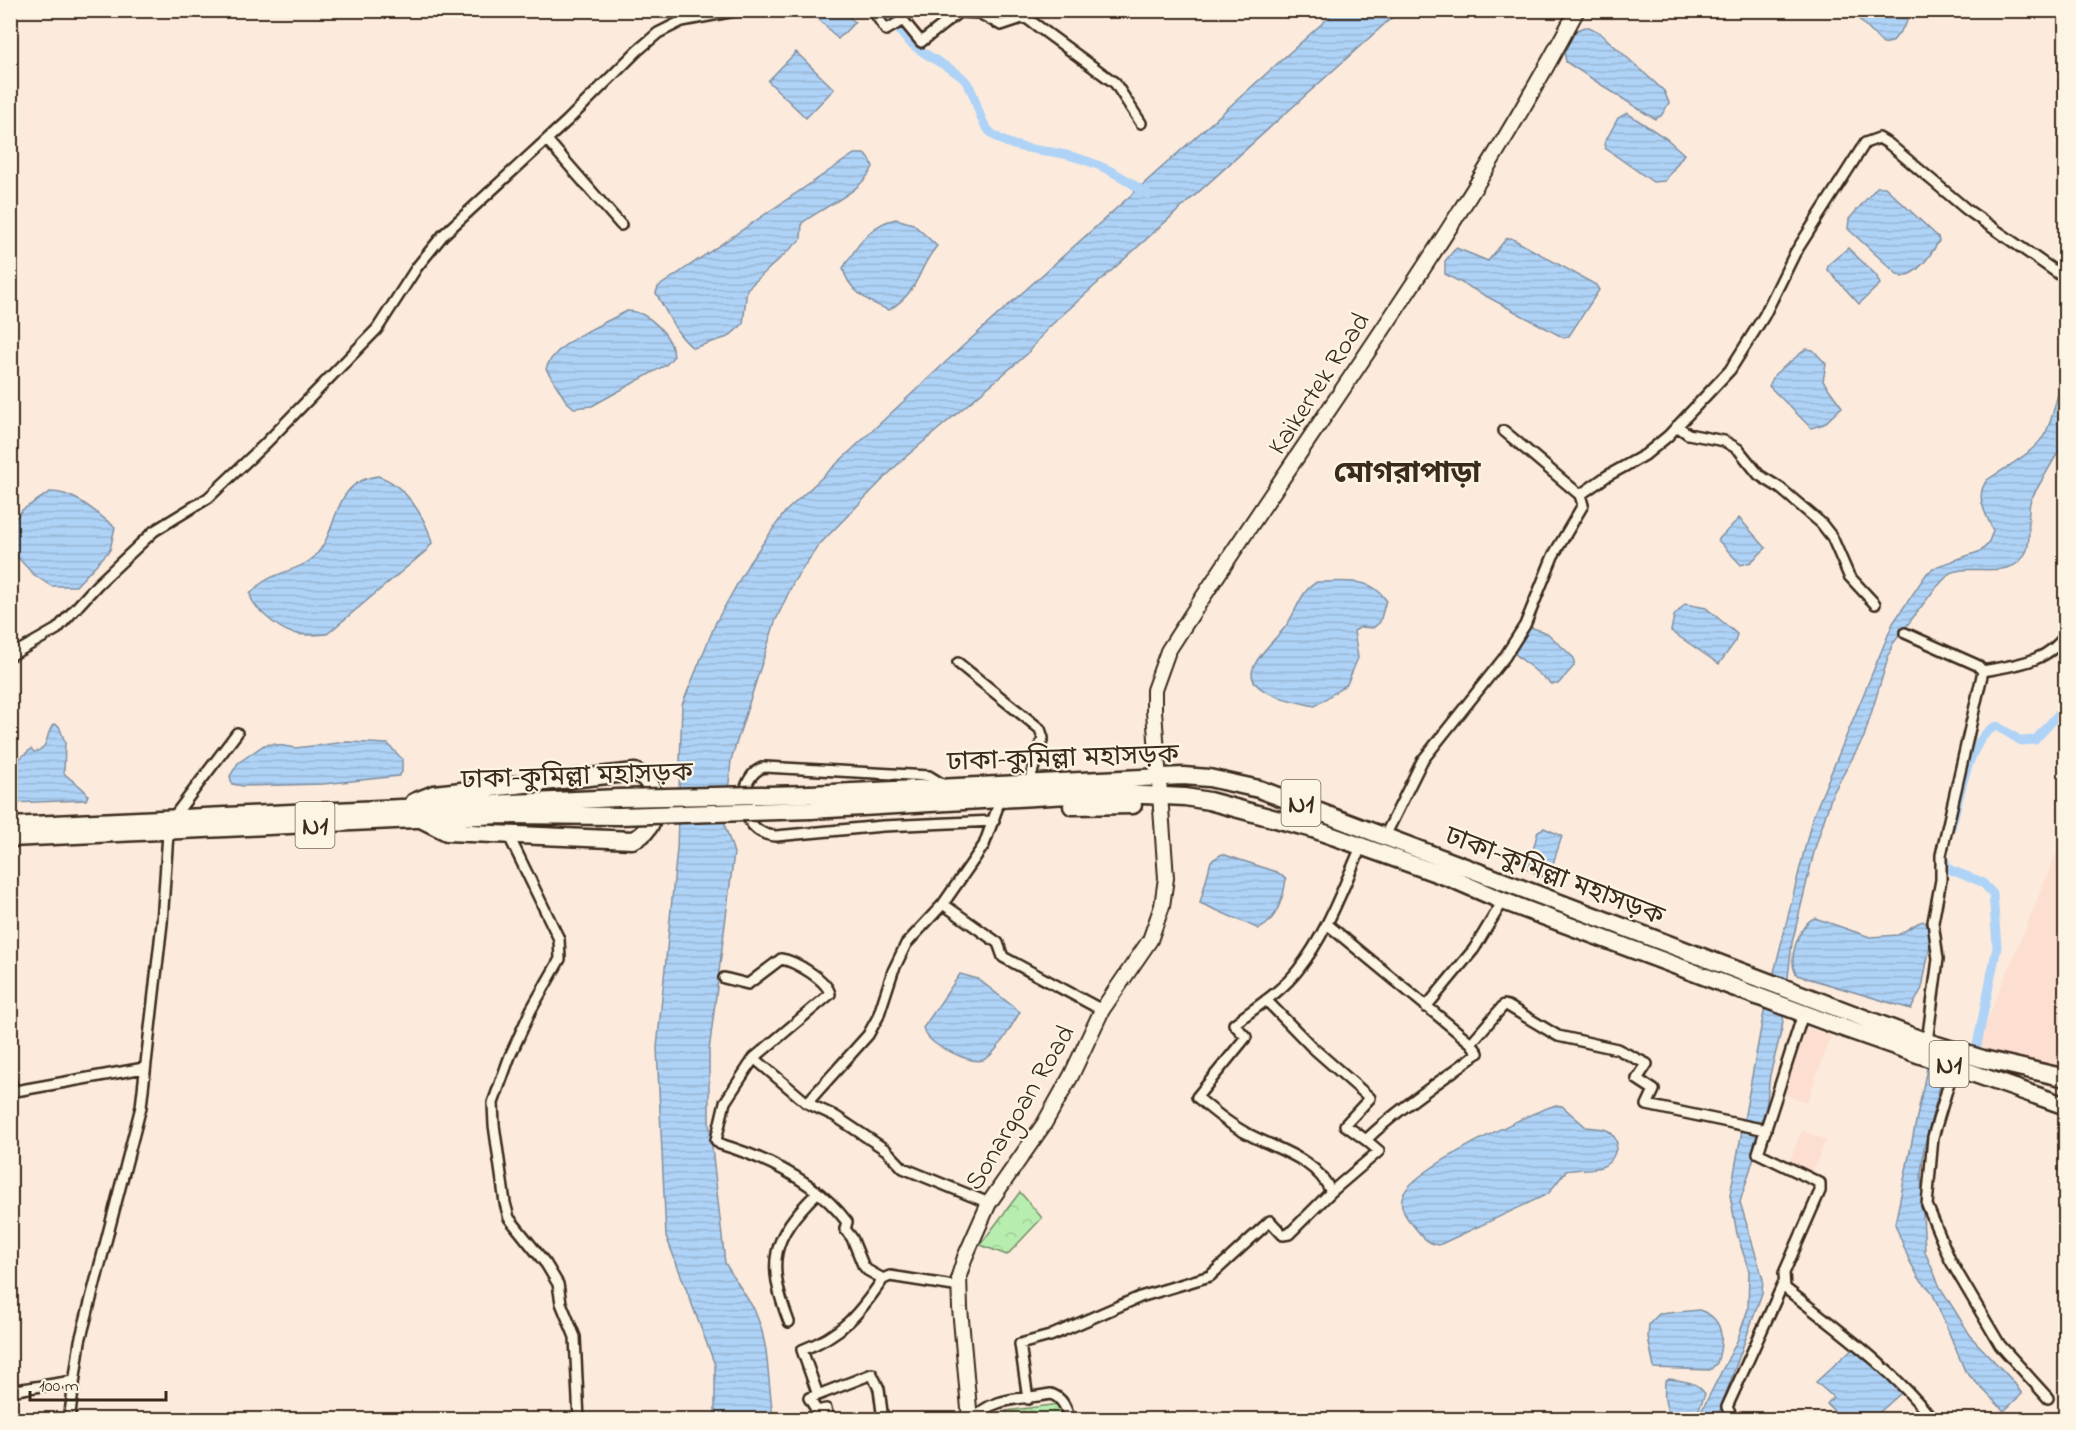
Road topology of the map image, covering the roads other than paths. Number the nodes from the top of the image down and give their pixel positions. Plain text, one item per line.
1 (740, 10) edge
2 (873, 10) edge
3 (1577, 10) edge
4 (1141, 123) dead end
5 (547, 140) junction
6 (621, 225) dead end
7 (2066, 279) edge
8 (1677, 426) junction
9 (1504, 431) dead end
10 (1580, 495) junction
11 (1875, 603) dead end
12 (1905, 633) dead end
13 (2066, 634) edge
14 (10, 656) edge
15 (958, 663) dead end
16 (1983, 671) junction
17 (237, 733) dead end
18 (1159, 777) junction
19 (1029, 782) junction
20 (946, 787) junction
21 (1162, 800) junction
22 (811, 802) junction
23 (405, 807) junction
24 (887, 807) junction
25 (996, 815) junction
26 (421, 819) junction
27 (10, 826) edge
28 (170, 826) junction
29 (508, 834) junction
30 (1385, 836) junction
31 (10, 838) edge
32 (1358, 854) junction
33 (1486, 894) junction
34 (1503, 901) junction
35 (943, 904) junction
36 (1327, 924) junction
37 (724, 978) dead end
38 (1759, 988) junction
39 (1266, 1000) junction
40 (1426, 1006) junction
41 (1798, 1006) junction
42 (1102, 1010) junction
43 (1927, 1042) junction
44 (1471, 1043) junction
45 (754, 1058) junction
46 (1954, 1066) junction
47 (144, 1068) junction
48 (2066, 1078) edge
49 (10, 1079) edge
50 (12, 1092) edge
51 (807, 1102) junction
52 (2066, 1106) edge
53 (1766, 1130) junction
54 (1366, 1140) junction
55 (1331, 1192) junction
56 (818, 1193) junction
57 (989, 1203) junction
58 (883, 1279) junction
59 (1783, 1284) junction
60 (960, 1287) junction
61 (789, 1322) dead end
62 (73, 1381) junction
63 (10, 1392) edge
64 (818, 1395) junction
65 (2048, 1398) dead end
66 (1028, 1399) junction
67 (69, 1419) edge
68 (579, 1419) edge
69 (829, 1419) edge
70 (882, 1419) edge
71 (971, 1419) edge
72 (1070, 1419) edge
73 (1734, 1419) edge
74 (1933, 1419) edge

1 - 5 street
2 - 4 street
3 - 18 main road, Kaikertek Road
5 - 6 street
5 - 14 street
7 - 8 street
8 - 10 street
8 - 11 street
9 - 10 street
10 - 30 street
12 - 16 street
13 - 16 street
15 - 19 street
16 - 43 street
17 - 28 street
18 - 19 highway, ঢাকা–কুমিল্লা মহাসড়ক / N1
18 - 21 main road, Kaikertek Road
18 - 30 highway, ঢাকা–কুমিল্লা মহাসড়ক / N1
19 - 20 highway, ঢাকা–কুমিল্লা মহাসড়ক / N1
20 - 22 highway, ঢাকা–কুমিল্লা মহাসড়ক / N1
20 - 25 street
21 - 24 highway, ঢাকা–কুমিল্লা মহাসড়ক / N1
21 - 25 highway
21 - 32 highway
21 - 33 highway, ঢাকা–কুমিল্লা মহাসড়ক / N1
21 - 42 main road, Sonargoan Road
22 - 23 highway, ঢাকা–কুমিল্লা মহাসড়ক / N1, bridge
22 - 24 highway, ঢাকা–কুমিল্লা মহাসড়ক / N1
22 - 26 highway, ঢাকা–কুমিল্লা মহাসড়ক / N1, bridge
23 - 28 highway, ঢাকা–কুমিল্লা মহাসড়ক / N1
23 - 29 highway
24 - 25 highway
25 - 35 street
26 - 28 highway, ঢাকা–কুমিল্লা মহাসড়ক / N1
26 - 29 highway
27 - 28 highway, ঢাকা–কুমিল্লা মহাসড়ক / N1
28 - 31 highway, ঢাকা–কুমিল্লা মহাসড়ক / N1
28 - 47 street
29 - 68 street
30 - 38 highway, ঢাকা–কুমিল্লা মহাসড়ক / N1
32 - 33 highway
32 - 36 street
33 - 34 highway, ঢাকা–কুমিল্লা মহাসড়ক / N1
34 - 38 highway, ঢাকা–কুমিল্লা মহাসড়ক / N1
34 - 40 street
35 - 42 street
35 - 51 street
36 - 39 street
36 - 40 street
37 - 45 street
38 - 41 highway, N1
39 - 54 street
39 - 55 street
40 - 44 street
41 - 43 highway, N1
41 - 46 highway, N1
41 - 53 street
42 - 57 main road, Sonargoan Road
43 - 48 highway, N1
44 - 53 street
44 - 54 street
45 - 51 street
45 - 56 street
46 - 52 highway, N1
46 - 65 street
47 - 50 street
47 - 62 street
49 - 50 street
51 - 57 street
53 - 59 street
54 - 55 street
55 - 66 street
56 - 58 street
56 - 61 street
57 - 60 main road, Sonargoan Road
58 - 60 street
58 - 64 street
59 - 73 street
59 - 74 street
60 - 71 main road, Sonargoan Road
62 - 63 street
62 - 67 street
64 - 69 street
64 - 70 street
66 - 71 street
66 - 72 street

